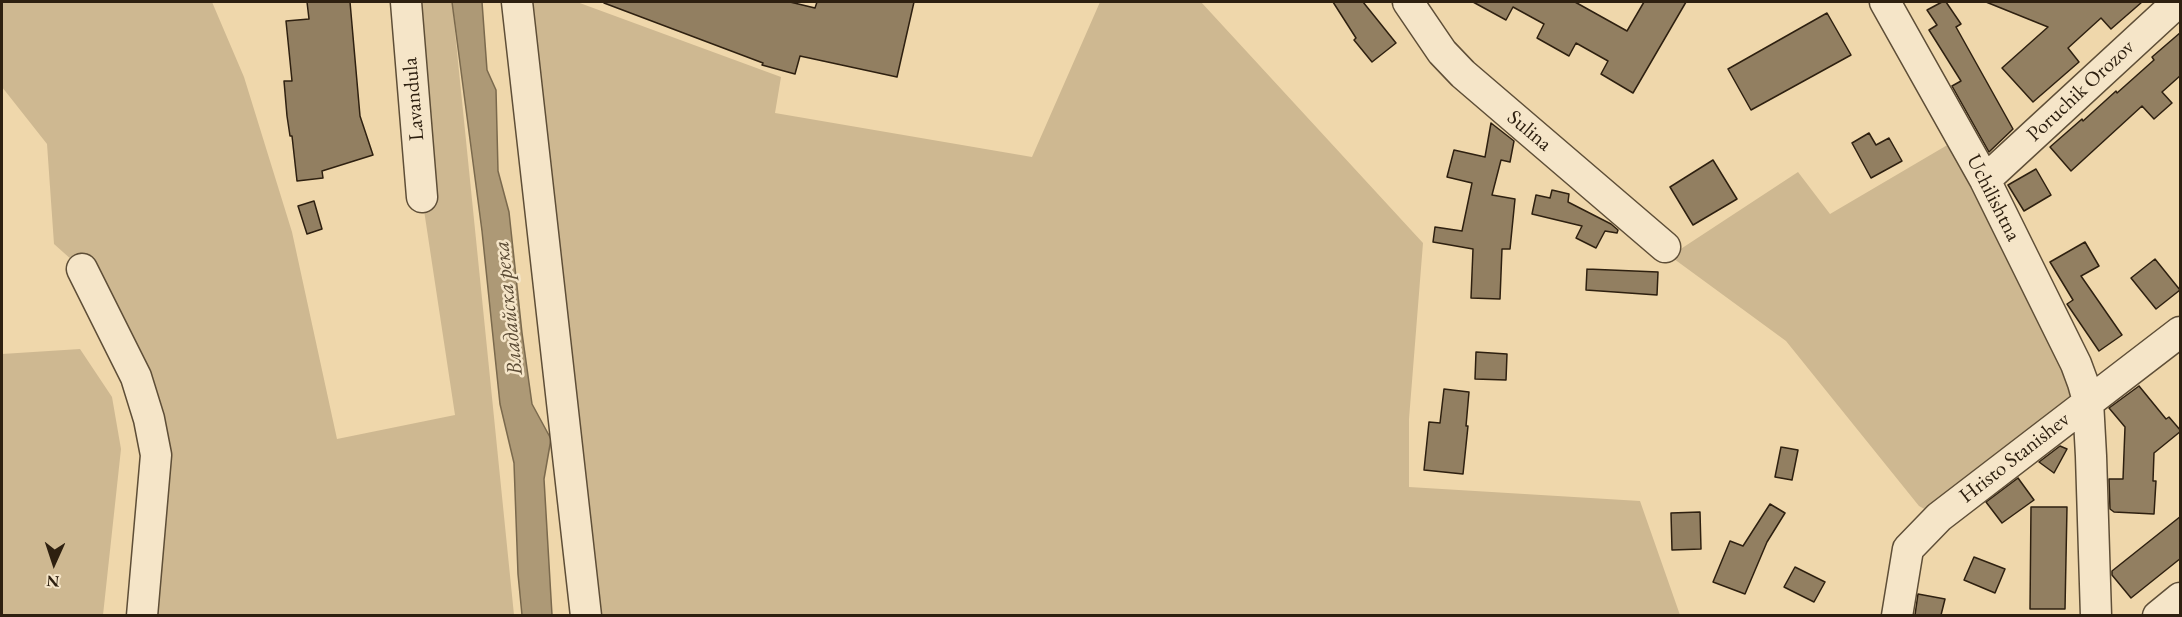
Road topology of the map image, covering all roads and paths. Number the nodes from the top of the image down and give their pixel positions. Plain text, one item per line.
1 (406, 2) edge
2 (517, 2) edge
3 (1408, 2) edge
4 (1885, 2) edge
5 (2178, 2) edge
6 (1984, 180) junction
7 (422, 197) dead end
8 (1665, 247) dead end
9 (82, 269) dead end
10 (2181, 332) edge
11 (2088, 401) junction
12 (2181, 598) edge
13 (142, 615) edge
14 (586, 615) edge
15 (1897, 615) edge
16 (2096, 615) edge
17 (2158, 615) edge

1 - 7 street, Lavandula
2 - 14 street
3 - 8 street, Sulina
4 - 6 street, Uchilishtna
5 - 6 street, Poruchik Orozov
6 - 11 street, Uchilishtna
9 - 13 street
10 - 11 street, Hristo Stanishev
11 - 15 street, Hristo Stanishev
11 - 16 street, Uchilishtna
12 - 17 street

